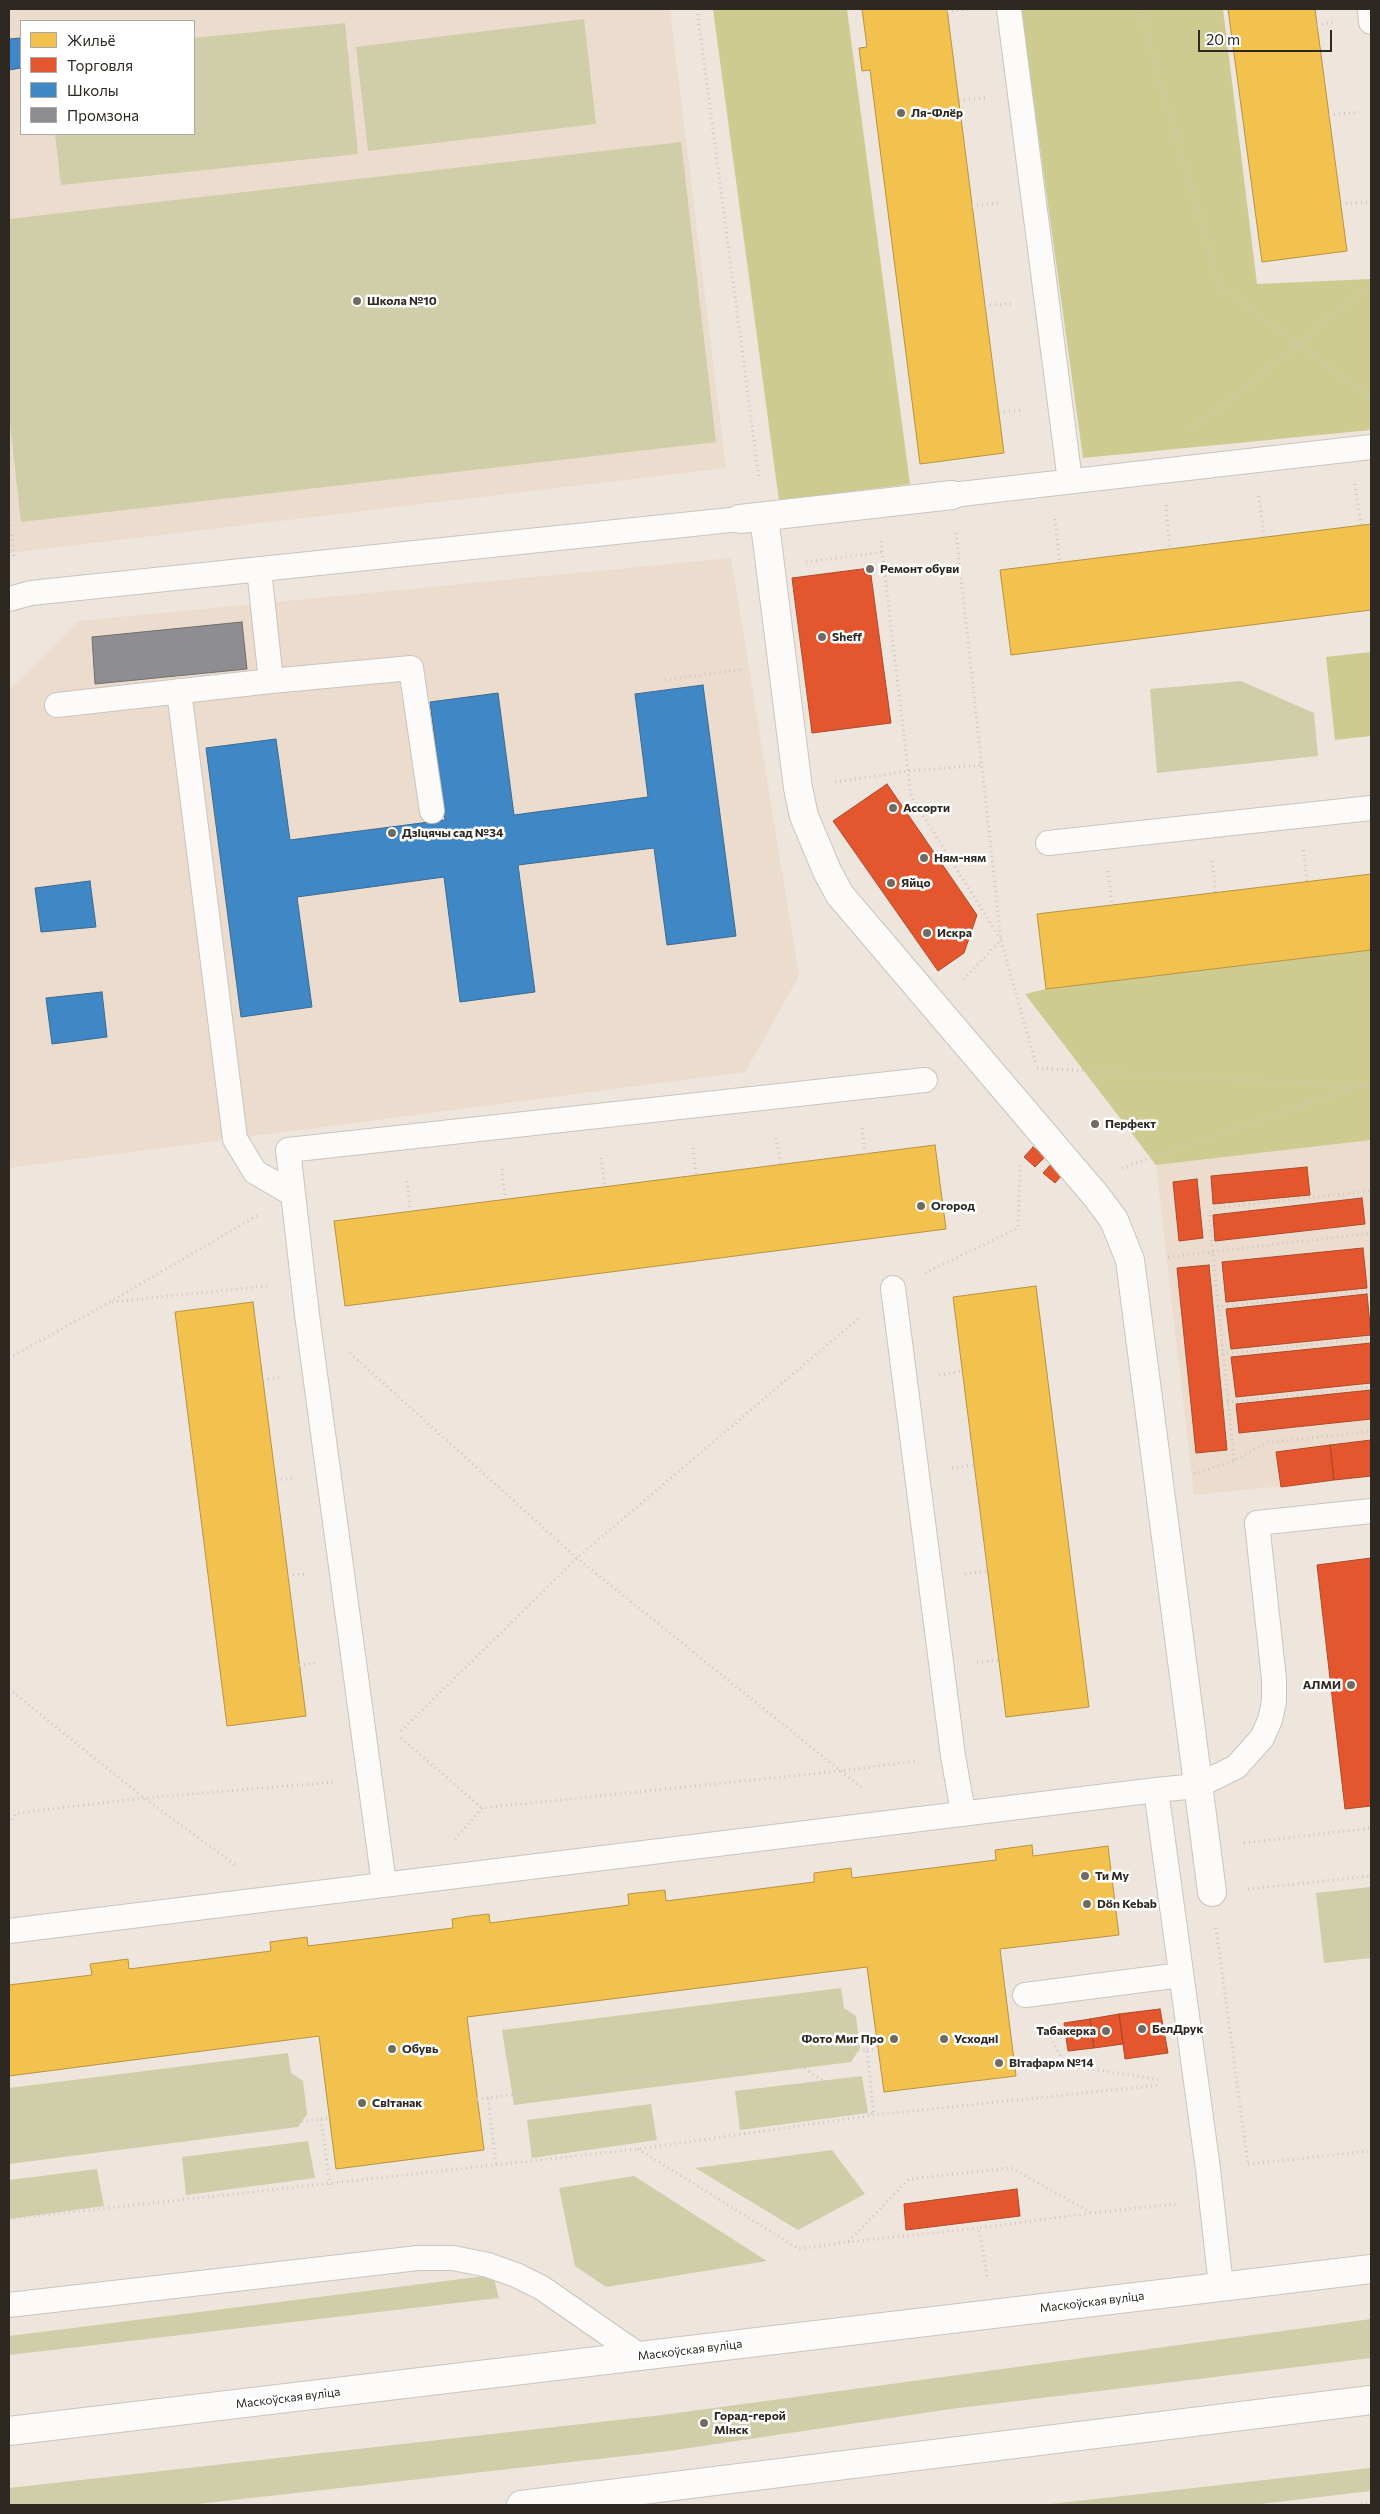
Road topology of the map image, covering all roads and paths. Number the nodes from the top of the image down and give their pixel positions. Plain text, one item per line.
1 (697, 9) edge
2 (970, 9) edge
3 (1009, 9) edge
4 (1139, 9) edge
5 (1370, 9) edge
6 (947, 11) dead end
7 (1346, 20) dead end
8 (1371, 22) edge
9 (1317, 25) dead end
10 (985, 98) dead end
11 (959, 100) dead end
12 (1359, 112) dead end
13 (1329, 115) dead end
14 (1371, 202) edge
15 (999, 203) dead end
16 (1341, 204) dead end
17 (972, 206) dead end
18 (1371, 285) edge
19 (1011, 304) dead end
20 (985, 305) dead end
21 (1298, 344) junction
22 (1371, 398) edge
23 (1024, 410) dead end
24 (998, 412) dead end
25 (1185, 436) dead end
26 (1371, 447) edge
27 (1070, 481) junction
28 (1354, 481) dead end
29 (1259, 492) dead end
30 (952, 495) junction
31 (1166, 503) dead end
32 (877, 504) junction
33 (1055, 516) dead end
34 (752, 518) junction
35 (1361, 525) dead end
36 (1264, 537) dead end
37 (1170, 549) dead end
38 (882, 552) junction
39 (1060, 563) dead end
40 (771, 567) junction
41 (259, 569) junction
42 (9, 599) edge
43 (782, 665) junction
44 (665, 680) dead end
45 (271, 681) junction
46 (179, 691) junction
47 (57, 704) dead end
48 (983, 765) junction
49 (908, 771) junction
50 (798, 788) junction
51 (1371, 808) edge
52 (432, 811) dead end
53 (1048, 844) dead end
54 (1302, 844) dead end
55 (1211, 853) dead end
56 (1107, 864) dead end
57 (1307, 882) dead end
58 (1216, 893) dead end
59 (1112, 905) dead end
60 (1001, 940) junction
61 (935, 1007) junction
62 (1028, 1063) dead end
63 (1037, 1068) junction
64 (925, 1080) dead end
65 (1356, 1086) junction
66 (1371, 1087) edge
67 (1022, 1110) junction
68 (862, 1128) dead end
69 (776, 1138) dead end
70 (693, 1148) dead end
71 (864, 1154) dead end
72 (601, 1158) dead end
73 (781, 1164) dead end
74 (502, 1169) dead end
75 (696, 1175) dead end
76 (407, 1181) dead end
77 (1083, 1181) junction
78 (605, 1186) dead end
79 (1371, 1190) edge
80 (292, 1194) junction
81 (506, 1200) dead end
82 (410, 1211) dead end
83 (1371, 1234) edge
84 (1211, 1252) junction
85 (1130, 1260) junction
86 (893, 1288) junction
87 (1371, 1290) edge
88 (110, 1302) junction
89 (1217, 1307) junction
90 (307, 1315) junction
91 (1371, 1338) edge
92 (1222, 1354) junction
93 (9, 1358) edge
94 (962, 1371) dead end
95 (934, 1376) dead end
96 (1371, 1387) edge
97 (1227, 1402) junction
98 (1371, 1431) edge
99 (1234, 1460) junction
100 (974, 1465) dead end
101 (945, 1468) dead end
102 (1158, 1480) junction
103 (1371, 1511) edge
104 (577, 1558) junction
105 (987, 1571) dead end
106 (958, 1575) dead end
107 (999, 1660) dead end
108 (969, 1663) dead end
109 (9, 1689) edge
110 (954, 1756) junction
111 (368, 1763) junction
112 (840, 1771) junction
113 (1198, 1786) junction
114 (1156, 1790) junction
115 (144, 1798) junction
116 (482, 1808) junction
117 (963, 1812) junction
118 (903, 1820) junction
119 (9, 1824) edge
120 (1371, 1828) edge
121 (454, 1840) dead end
122 (1206, 1848) junction
123 (238, 1867) dead end
124 (1371, 1876) edge
125 (384, 1884) junction
126 (1212, 1892) junction
127 (9, 1930) edge
128 (1181, 1975) junction
129 (1025, 1995) dead end
130 (1037, 2029) dead end
131 (878, 2047) dead end
132 (867, 2050) junction
133 (791, 2059) junction
134 (1162, 2080) dead end
135 (1162, 2085) dead end
136 (488, 2098) junction
137 (478, 2099) dead end
138 (874, 2115) junction
139 (330, 2118) dead end
140 (321, 2119) junction
141 (638, 2150) junction
142 (1371, 2150) edge
143 (9, 2159) edge
144 (496, 2164) junction
145 (1248, 2164) junction
146 (1208, 2169) junction
147 (330, 2185) junction
148 (1178, 2204) dead end
149 (1092, 2213) junction
150 (9, 2219) edge
151 (979, 2228) junction
152 (848, 2242) junction
153 (1371, 2269) edge
154 (1221, 2286) junction
155 (9, 2305) edge
156 (993, 2314) junction
157 (640, 2356) junction
158 (1371, 2400) edge
159 (9, 2431) edge
160 (1371, 2504) edge
161 (521, 2505) edge
162 (1356, 2505) edge

1 - 34 path
2 - 6 path
3 - 27 lane
4 - 21 path
5 - 8 lane
7 - 9 path
10 - 11 path
12 - 13 path
14 - 16 path
15 - 17 path
18 - 21 path
19 - 20 path
21 - 22 path
21 - 25 path
23 - 24 path
26 - 27 lane
27 - 30 lane
28 - 35 path
29 - 36 path
30 - 32 main road
30 - 48 path
31 - 37 path
32 - 34 main road
32 - 38 path
33 - 39 path
34 - 40 main road
34 - 41 lane
38 - 40 path
38 - 49 path
40 - 43 main road
41 - 42 lane
41 - 45 lane
43 - 44 path
43 - 50 main road
45 - 46 lane
45 - 52 lane
46 - 47 lane
46 - 80 lane
48 - 49 path
48 - 60 path
49 - 50 path
49 - 60 path
50 - 61 main road
51 - 53 lane
54 - 57 path
55 - 58 path
56 - 59 path
60 - 61 path
60 - 63 path
61 - 67 main road
62 - 63 path
63 - 65 path
63 - 67 path
64 - 80 lane
65 - 66 path
65 - 77 path
67 - 77 main road
67 - 86 path
68 - 71 path
69 - 73 path
70 - 75 path
72 - 78 path
74 - 81 path
76 - 82 path
77 - 85 main road
79 - 84 path
80 - 88 path
80 - 90 lane
83 - 84 path
84 - 85 path
84 - 89 path
85 - 102 main road
86 - 104 path
86 - 110 lane
87 - 89 path
88 - 90 path
88 - 93 path
89 - 92 path
90 - 104 path
90 - 111 lane
91 - 92 path
92 - 97 path
94 - 95 path
96 - 97 path
97 - 99 path
98 - 99 path
99 - 102 path
100 - 101 path
102 - 113 main road
103 - 113 lane
104 - 112 path
104 - 116 path
105 - 106 path
107 - 108 path
109 - 115 path
110 - 112 path
110 - 117 lane
111 - 115 path
111 - 125 lane
112 - 116 path
112 - 118 path
113 - 114 lane
113 - 122 main road
114 - 117 lane
114 - 128 lane
115 - 119 path
115 - 123 path
116 - 121 path
117 - 118 lane
118 - 125 lane
120 - 122 path
122 - 126 main road
124 - 126 path
125 - 127 lane
126 - 145 path
128 - 129 lane
128 - 146 lane
130 - 134 path
131 - 132 path
132 - 133 path
132 - 138 path
133 - 136 path
133 - 138 path
135 - 138 path
136 - 137 path
136 - 144 path
138 - 141 path
139 - 140 path
140 - 143 path
140 - 147 path
141 - 144 path
141 - 152 path
142 - 145 path
144 - 147 path
145 - 146 path
146 - 154 lane
147 - 150 path
148 - 149 path
149 - 151 path
149 - 152 path
151 - 152 path
151 - 156 path
153 - 154 main road, Маскоўская вуліца
154 - 156 main road, Маскоўская вуліца
155 - 157 lane
156 - 157 main road, Маскоўская вуліца
157 - 159 main road, Маскоўская вуліца
158 - 161 main road
160 - 162 path

